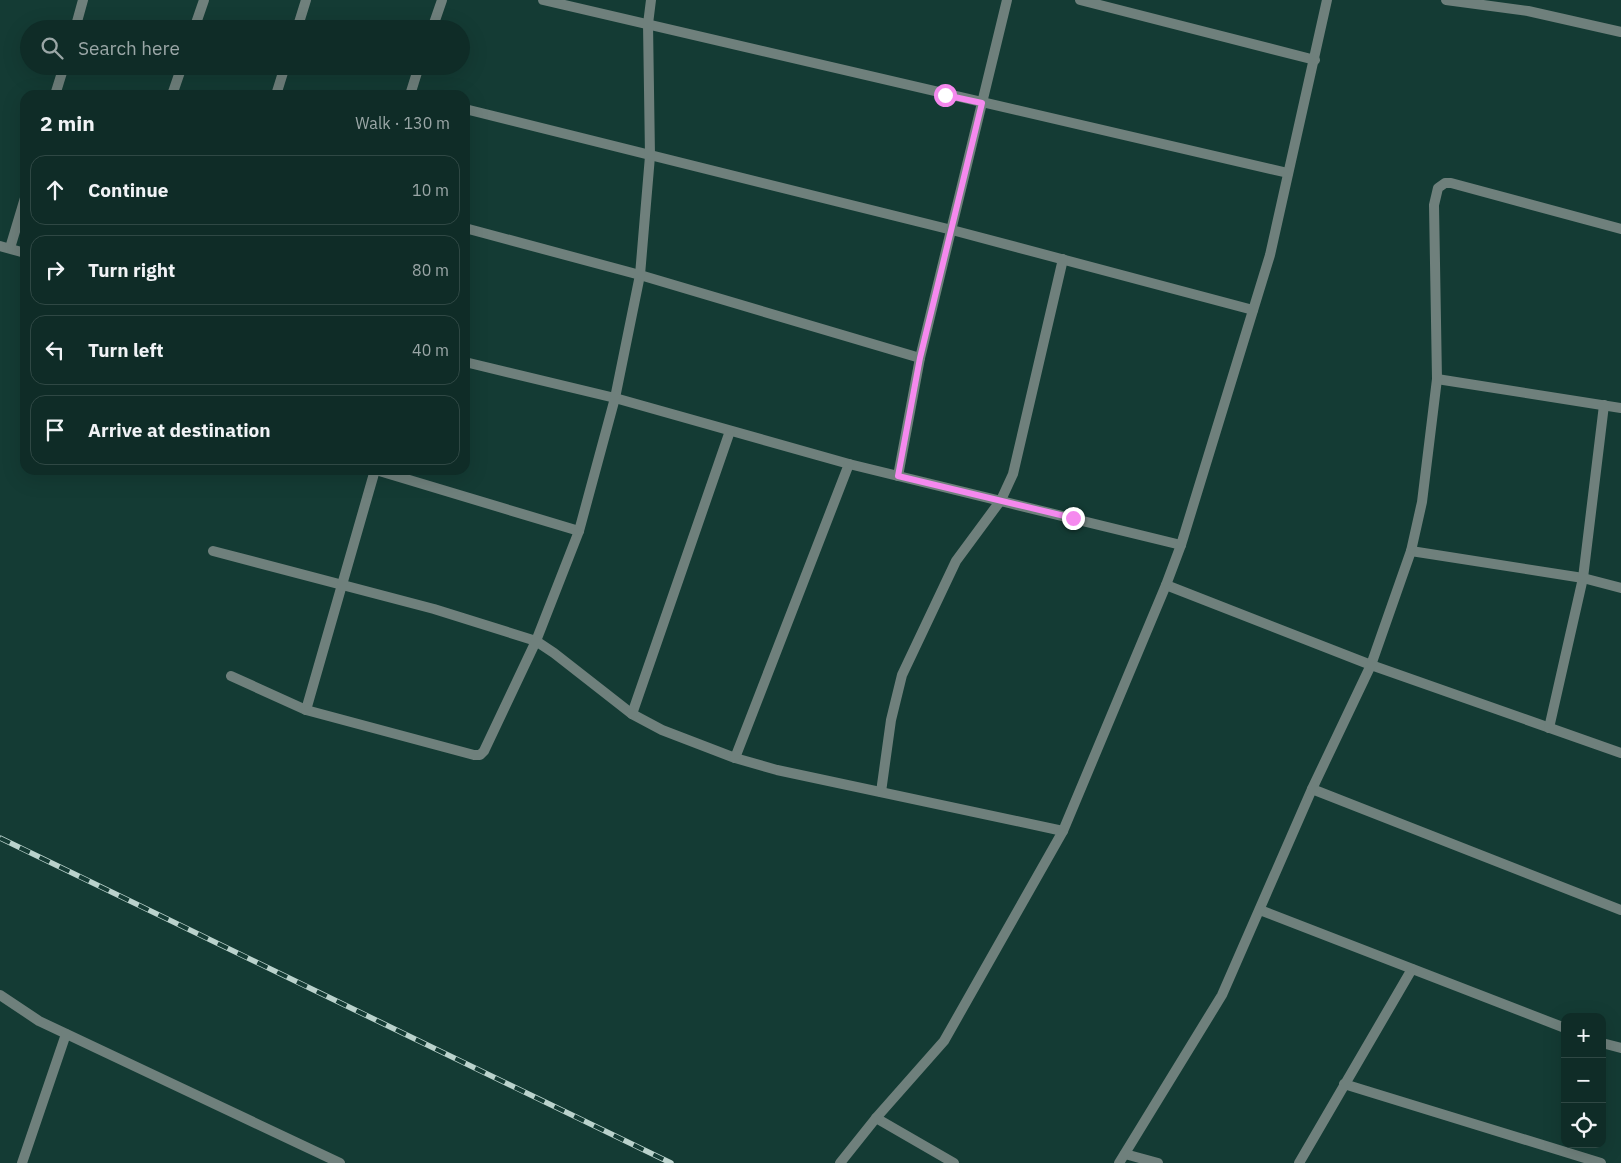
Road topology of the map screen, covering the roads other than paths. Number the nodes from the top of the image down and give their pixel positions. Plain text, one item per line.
1 (83, 0) edge
2 (204, 0) edge
3 (306, 0) edge
4 (442, 0) edge
5 (543, 0) edge
6 (651, 0) edge
7 (1007, 0) edge
8 (1080, 0) edge
9 (1327, 0) edge
10 (1446, 0) edge
11 (77, 20) edge
12 (197, 20) edge
13 (300, 20) edge
14 (435, 20) edge
15 (648, 24) junction
16 (1621, 32) edge
17 (1315, 60) junction
18 (61, 75) edge
19 (179, 75) edge
20 (282, 75) edge
21 (417, 75) edge
22 (57, 90) edge
23 (174, 90) edge
24 (278, 90) edge
25 (412, 90) edge
26 (982, 103) junction
27 (470, 110) edge
28 (650, 156) junction
29 (1288, 173) junction
30 (20, 210) edge
31 (470, 229) edge
32 (1621, 229) edge
33 (952, 230) junction
34 (5, 247) edge
35 (20, 252) edge
36 (1062, 259) junction
37 (640, 275) junction
38 (1253, 310) junction
39 (920, 358) junction
40 (470, 363) edge
41 (1437, 379) junction
42 (615, 398) junction
43 (1604, 405) junction
44 (1621, 408) edge
45 (730, 431) junction
46 (849, 464) junction
47 (375, 475) edge
48 (393, 475) edge
49 (898, 476) junction
50 (1001, 500) junction
51 (579, 531) junction
52 (1181, 545) junction
53 (213, 551) dead end
54 (1411, 551) junction
55 (1583, 578) junction
56 (1166, 585) junction
57 (343, 586) junction
58 (1621, 588) edge
59 (536, 641) junction
60 (1371, 666) junction
61 (231, 676) dead end
62 (306, 710) junction
63 (632, 714) junction
64 (1549, 728) junction
65 (1621, 753) edge
66 (735, 758) junction
67 (1312, 790) junction
68 (881, 792) junction
69 (1063, 831) junction
70 (1260, 910) junction
71 (1621, 910) edge
72 (1412, 969) junction
73 (0, 995) edge
74 (1561, 1026) edge
75 (66, 1034) junction
76 (1606, 1044) edge
77 (1621, 1048) edge
78 (1344, 1084) junction
79 (876, 1118) junction
80 (1125, 1154) junction
81 (22, 1163) edge
82 (340, 1163) edge
83 (840, 1163) edge
84 (954, 1163) edge
85 (1119, 1163) edge
86 (1158, 1163) edge
87 (1299, 1163) edge
88 (1601, 1163) edge

1 - 11 street
2 - 12 street
3 - 13 street
4 - 14 street
5 - 15 street
6 - 15 street
7 - 26 street
8 - 17 street
9 - 17 street
10 - 16 street
15 - 26 street
15 - 28 street
17 - 29 street
18 - 22 street
19 - 23 street
20 - 24 street
21 - 25 street
26 - 29 street
26 - 33 street
27 - 28 street
28 - 33 street
28 - 37 street
29 - 38 street
30 - 34 street
31 - 37 street
32 - 41 street
33 - 36 street
33 - 39 street
34 - 35 street
36 - 38 street
36 - 50 street
37 - 39 street
37 - 42 street
38 - 52 street
39 - 49 street
40 - 42 street
41 - 43 street
41 - 54 street
42 - 45 street
42 - 51 street
43 - 44 street
43 - 55 street
45 - 46 street
45 - 63 street
46 - 49 street
46 - 66 street
47 - 57 street
48 - 51 street
49 - 50 street
50 - 52 street
50 - 68 street
51 - 59 street
52 - 56 street
53 - 57 street
54 - 55 street
54 - 60 street
55 - 58 street
55 - 64 street
56 - 60 street
56 - 69 street
57 - 59 street
57 - 62 street
59 - 62 street
59 - 63 street
60 - 64 street
60 - 67 street
61 - 62 street
63 - 66 street
64 - 65 street
66 - 68 street
67 - 70 street
67 - 71 street
68 - 69 street
69 - 79 street
70 - 72 street
70 - 80 street
72 - 74 street
72 - 78 street
73 - 75 street
75 - 81 street
75 - 82 street
76 - 77 street
78 - 87 street
78 - 88 street
79 - 83 street
79 - 84 street
80 - 85 street
80 - 86 street

